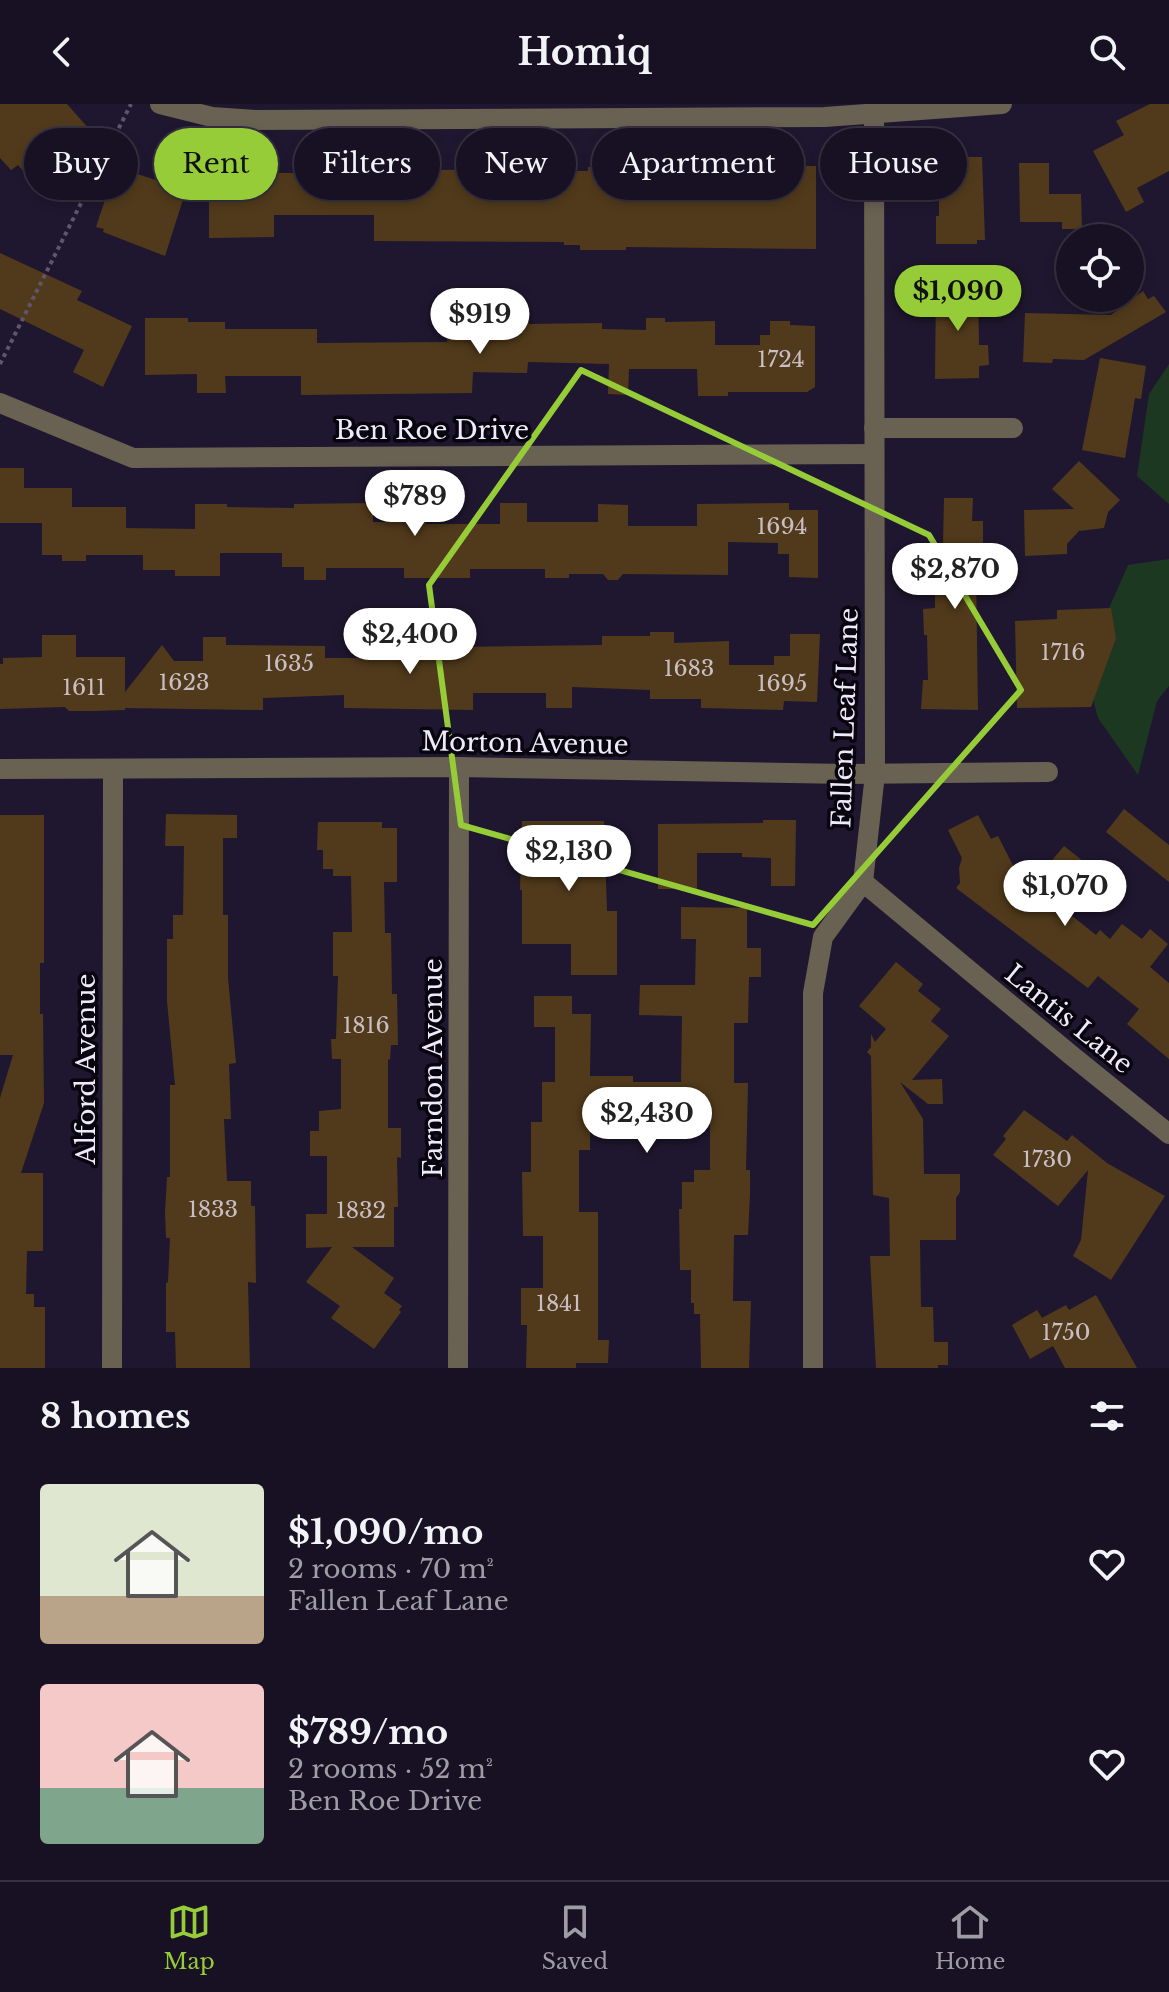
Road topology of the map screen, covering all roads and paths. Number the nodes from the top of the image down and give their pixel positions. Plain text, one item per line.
1 (131, 104) edge
2 (160, 104) edge
3 (1002, 104) edge
4 (874, 109) edge
5 (404, 112) edge
6 (0, 364) edge
7 (0, 403) edge
8 (874, 428) junction
9 (1013, 428) dead end
10 (874, 454) junction
11 (459, 767) junction
12 (0, 769) edge
13 (113, 770) junction
14 (1048, 772) dead end
15 (875, 774) junction
16 (863, 882) junction
17 (1169, 1134) edge
18 (112, 1368) edge
19 (458, 1368) edge
20 (813, 1368) edge

1 - 6 path
2 - 5 street
3 - 4 street
4 - 5 street
4 - 8 street, Fallen Leaf Lane
7 - 10 street, Ben Roe Drive
8 - 9 street
8 - 10 street, Fallen Leaf Lane
10 - 15 street, Fallen Leaf Lane
11 - 13 street, Morton Avenue
11 - 15 street, Morton Avenue
11 - 19 street, Farndon Avenue
12 - 13 street, Morton Avenue
13 - 18 street, Alford Avenue
14 - 15 street, Morton Avenue
15 - 16 street, Fallen Leaf Lane
16 - 17 street, Lantis Lane
16 - 20 street, Fallen Leaf Lane

